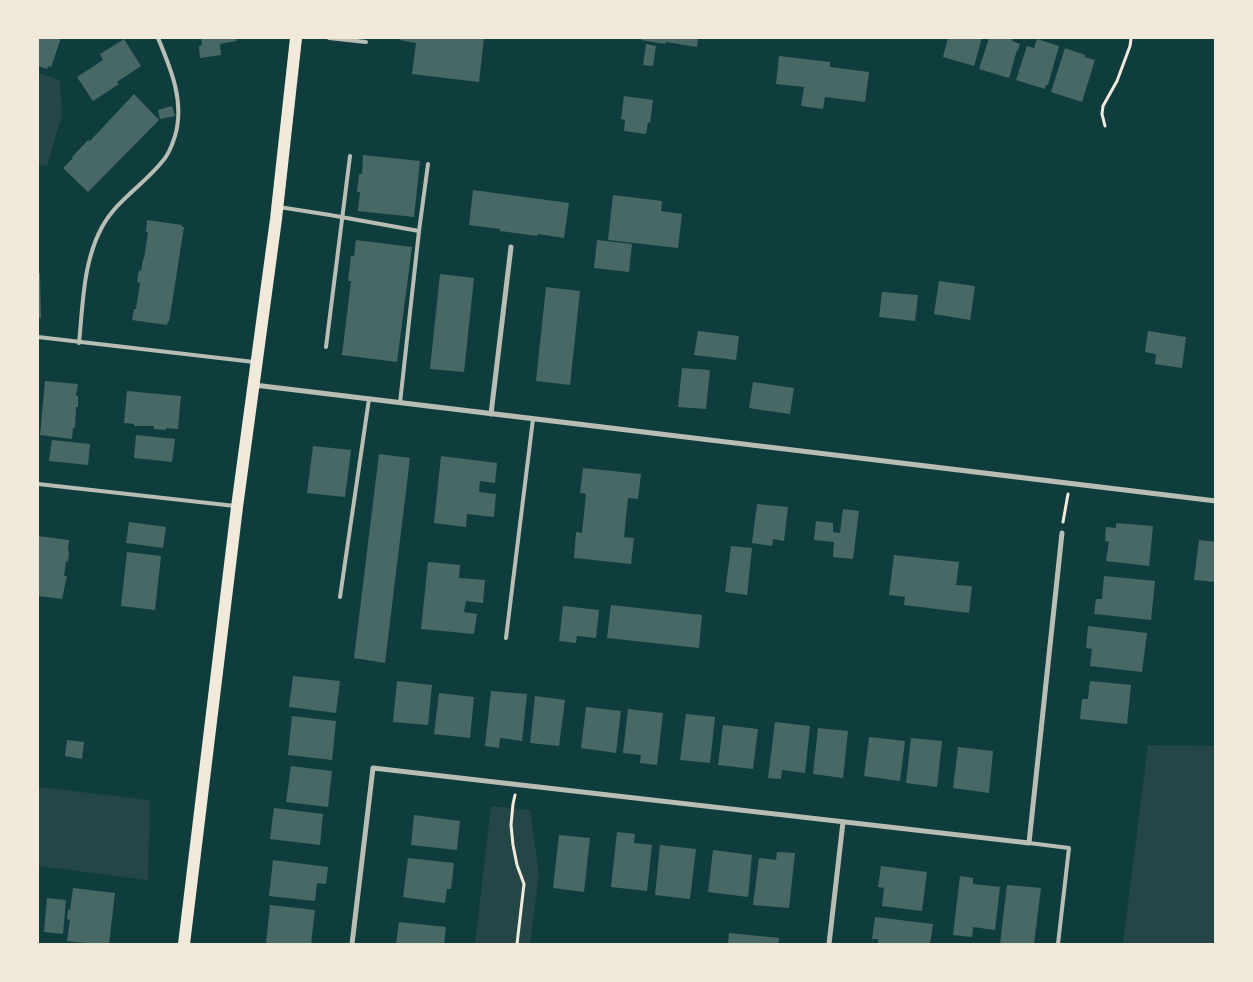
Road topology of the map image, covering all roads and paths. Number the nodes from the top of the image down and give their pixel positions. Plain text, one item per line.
1 (158, 38) edge
2 (296, 38) edge
3 (329, 38) edge
4 (1130, 38) edge
5 (366, 42) dead end
6 (1105, 126) dead end
7 (350, 156) dead end
8 (428, 164) dead end
9 (277, 207) junction
10 (343, 217) junction
11 (419, 231) junction
12 (511, 247) dead end
13 (38, 338) edge
14 (79, 343) junction
15 (326, 348) dead end
16 (257, 362) junction
17 (254, 385) junction
18 (369, 399) junction
19 (400, 403) junction
20 (491, 414) junction
21 (533, 419) junction
22 (1070, 483) junction
23 (38, 484) edge
24 (1216, 501) edge
25 (237, 507) junction
26 (1062, 533) joint
27 (340, 598) dead end
28 (506, 638) dead end
29 (517, 784) junction
30 (843, 822) junction
31 (1029, 843) junction
32 (184, 944) edge
33 (352, 944) edge
34 (517, 944) edge
35 (829, 944) edge
36 (1058, 944) edge

1 - 14 lane
2 - 9 main road
3 - 5 lane
4 - 6 path
7 - 10 lane
8 - 11 lane
9 - 10 lane
9 - 16 main road
10 - 11 lane
10 - 15 lane
11 - 19 lane
12 - 20 street
13 - 14 lane
14 - 16 lane
16 - 17 main road
17 - 18 street
17 - 25 main road
18 - 19 street
18 - 27 lane
19 - 20 street
20 - 21 street
21 - 22 street
21 - 28 lane
22 - 24 street
22 - 26 path
23 - 25 lane
25 - 32 main road
26 - 31 street
29 - 30 street
29 - 33 street
29 - 34 path
30 - 31 street
30 - 35 street
31 - 36 lane

